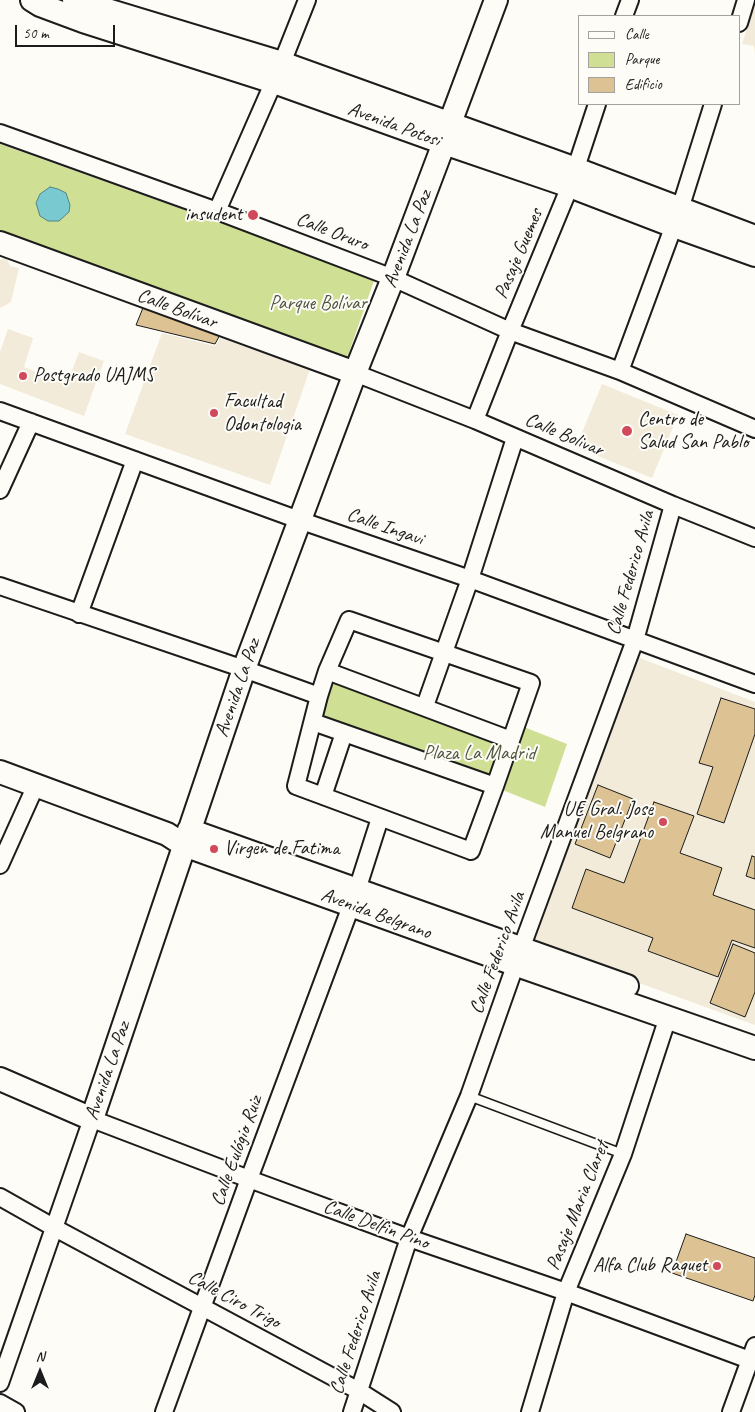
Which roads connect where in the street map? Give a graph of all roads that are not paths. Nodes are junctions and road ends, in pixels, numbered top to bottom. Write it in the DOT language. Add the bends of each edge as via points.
graph roads {
  1 [pos="32,0"];
  2 [pos="307,0"];
  3 [pos="496,0"];
  4 [pos="630,0"];
  5 [pos="746,0"];
  6 [pos="85,7"];
  7 [pos="624,15"];
  8 [pos="740,20"];
  9 [pos="278,73"];
  10 [pos="597,105"];
  11 [pos="714,105"];
  12 [pos="0,133"];
  13 [pos="447,133"];
  14 [pos="573,178"];
  15 [pos="217,211"];
  16 [pos="677,218"];
  17 [pos="755,238"];
  18 [pos="0,243"];
  19 [pos="755,255"];
  20 [pos="393,278"];
  21 [pos="510,331"];
  22 [pos="620,371"];
  23 [pos="355,373"];
  24 [pos="0,411"];
  25 [pos="475,420"];
  26 [pos="31,422"];
  27 [pos="755,429"];
  28 [pos="515,438"];
  29 [pos="135,460"];
  30 [pos="0,490"];
  31 [pos="673,505"];
  32 [pos="299,520"];
  33 [pos="755,538"];
  34 [pos="470,580"];
  35 [pos="0,586"];
  36 [pos="79,614"];
  37 [pos="635,640"];
  38 [pos="444,653"];
  39 [pos="244,669"];
  40 [pos="327,671"];
  41 [pos="755,684"];
  42 [pos="319,696"];
  43 [pos="425,706"];
  44 [pos="313,722"];
  45 [pos="344,733"];
  46 [pos="511,740"];
  47 [pos="0,772"];
  48 [pos="36,785"];
  49 [pos="495,786"];
  50 [pos="323,796"];
  51 [pos="380,818"];
  52 [pos="187,838"];
  53 [pos="0,866"];
  54 [pos="354,898"];
  55 [pos="519,957"];
  56 [pos="668,1017"];
  57 [pos="755,1032"];
  58 [pos="755,1048"];
  59 [pos="0,1079"];
  60 [pos="469,1096"];
  61 [pos="92,1119"];
  62 [pos="622,1154"];
  63 [pos="249,1179"];
  64 [pos="0,1197"];
  65 [pos="53,1227"];
  66 [pos="409,1238"];
  67 [pos="566,1292"];
  68 [pos="202,1307"];
  69 [pos="753,1356"];
  70 [pos="0,1383"];
  71 [pos="359,1392"];
  72 [pos="0,1403"];
  73 [pos="16,1412"];
  74 [pos="164,1412"];
  75 [pos="352,1412"];
  76 [pos="392,1412"];
  77 [pos="530,1412"];
  78 [pos="731,1412"];
  1 -- 6 [label="street, Avenida Potosi" via="40,5"];
  2 -- 9 [label="street"];
  3 -- 13 [label="street, Avenida La Paz"];
  4 -- 7 [label="street"];
  5 -- 8 [label="street"];
  6 -- 9 [label="street, Avenida Potosi"];
  9 -- 13 [label="street, Avenida Potosi"];
  9 -- 15 [label="street"];
  10 -- 14 [label="street, Pasaje Guemes"];
  11 -- 16 [label="street"];
  12 -- 15 [label="street, Calle Oruro"];
  13 -- 14 [label="street, Avenida Potosi"];
  13 -- 20 [label="street, Avenida La Paz"];
  14 -- 16 [label="street, Avenida Potosi"];
  14 -- 21 [label="street, Pasaje Guemes"];
  15 -- 20 [label="street, Calle Oruro"];
  16 -- 17 [label="street, Avenida Potosi"];
  16 -- 19 [label="street, Avenida Potosi"];
  16 -- 22 [label="street"];
  18 -- 23 [label="street, Calle Bolívar"];
  20 -- 21 [label="street, Calle Oruro"];
  20 -- 23 [label="street, Avenida La Paz"];
  21 -- 22 [label="street, Calle Oruro"];
  21 -- 25 [label="street, Pasaje Guemes"];
  22 -- 27 [label="street, Calle Oruro"];
  23 -- 25 [label="street, Calle Bolivar"];
  23 -- 32 [label="street, Avenida La Paz"];
  24 -- 26 [label="street, Calle Ingavi"];
  25 -- 28 [label="street, Calle Bolivar"];
  26 -- 29 [label="street, Calle Ingavi"];
  26 -- 30 [label="street"];
  28 -- 31 [label="street, Calle Bolivar"];
  28 -- 34 [label="street"];
  29 -- 32 [label="street, Calle Ingavi"];
  29 -- 36 [label="street"];
  31 -- 33 [label="street, Calle Bolivar"];
  31 -- 37 [label="street, Calle Federico Avila"];
  32 -- 34 [label="street, Calle Ingavi"];
  32 -- 39 [label="street, Avenida La Paz"];
  34 -- 37 [label="street, Calle Ingavi"];
  34 -- 38 [label="street"];
  35 -- 36 [label="street"];
  36 -- 39 [label="street"];
  37 -- 41 [label="street, Calle Ingavi"];
  37 -- 55 [label="street, Calle Federico Avila"];
  38 -- 40 [label="street" via="349,620"];
  38 -- 43 [label="street"];
  38 -- 46 [label="street" via="531,683"];
  39 -- 42 [label="street"];
  39 -- 52 [label="street, Avenida La Paz"];
  40 -- 42 [label="street"];
  40 -- 43 [label="street"];
  42 -- 44 [label="street"];
  43 -- 46 [label="street"];
  44 -- 45 [label="street"];
  44 -- 50 [label="street" via="296,786"];
  45 -- 49 [label="street"];
  45 -- 50 [label="street"];
  46 -- 49 [label="street"];
  47 -- 48 [label="street, Avenida Belgrano"];
  48 -- 52 [label="street, Avenida Belgrano" via="167,834"];
  48 -- 53 [label="street"];
  49 -- 51 [label="street" via="470,852"];
  50 -- 51 [label="street"];
  51 -- 54 [label="street, Calle Eulógio Ruiz"];
  52 -- 54 [label="street, Avenida Belgrano"];
  52 -- 61 [label="street, Avenida La Paz"];
  54 -- 55 [label="street, Avenida Belgrano"];
  54 -- 63 [label="street, Calle Eulógio Ruiz"];
  55 -- 56 [label="street, Avenida Belgrano"];
  55 -- 57 [label="street, Avenida Belgrano"];
  55 -- 60 [label="street, Calle Federico Avila"];
  56 -- 58 [label="street, Avenida Belgrano"];
  56 -- 62 [label="street, Pasaje Maria Claret"];
  59 -- 61 [label="street, Calle Delfin Pino"];
  60 -- 62 [label="lane"];
  60 -- 66 [label="street, Calle Federico Avila"];
  61 -- 63 [label="street, Calle Delfin Pino"];
  61 -- 65 [label="street, Avenida La Paz"];
  62 -- 67 [label="street, Pasaje Maria Claret"];
  63 -- 66 [label="street, Calle Delfin Pino"];
  63 -- 68 [label="street, Calle Eulógio Ruiz"];
  64 -- 65 [label="street, Calle Ciro Trigo"];
  65 -- 68 [label="street, Calle Ciro Trigo"];
  65 -- 70 [label="street, Avenida La Paz"];
  66 -- 67 [label="street, Calle Delfin Pino"];
  66 -- 71 [label="street, Calle Federico Avila"];
  67 -- 69 [label="street, Calle Delfin Pino"];
  67 -- 77 [label="street, Pasaje Maria Claret"];
  68 -- 71 [label="street, Calle Ciro Trigo"];
  68 -- 74 [label="street, Calle Eulógio Ruiz"];
  69 -- 78 [label="street"];
  71 -- 75 [label="street, Calle Federico Avila"];
  71 -- 76 [label="street, Calle Ciro Trigo"];
  72 -- 73 [label="street"];
}
